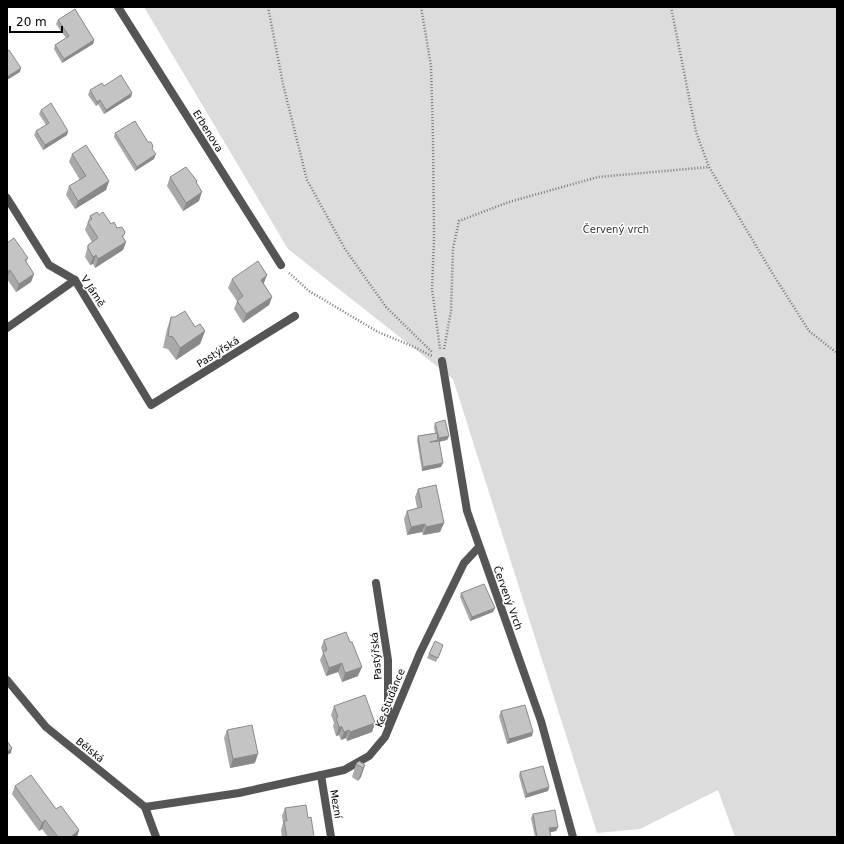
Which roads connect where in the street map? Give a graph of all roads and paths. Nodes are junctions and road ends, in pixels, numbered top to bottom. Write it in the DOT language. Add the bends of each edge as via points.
graph roads {
  1 [pos="118,7"];
  2 [pos="268,7"];
  3 [pos="421,7"];
  4 [pos="671,7"];
  5 [pos="709,168"];
  6 [pos="7,198"];
  7 [pos="280,265"];
  8 [pos="75,280"];
  9 [pos="295,316"];
  10 [pos="7,328"];
  11 [pos="837,353"];
  12 [pos="442,361"];
  13 [pos="151,405"];
  14 [pos="479,547"];
  15 [pos="376,583"];
  16 [pos="7,680"];
  17 [pos="388,727"];
  18 [pos="321,775"];
  19 [pos="144,807"];
  20 [pos="156,837"];
  21 [pos="331,837"];
  22 [pos="573,837"];
  1 -- 7 [label="street, Erbenova"];
  2 -- 12 [label="path" via="283,84 307,180 345,250 386,307"];
  3 -- 12 [label="path" via="431,66 434,232 432,289"];
  4 -- 5 [label="path" via="696,132"];
  5 -- 11 [label="path" via="809,331"];
  5 -- 12 [label="path" via="598,177 509,202 459,222 452,248 451,311"];
  6 -- 8 [label="street, V Jámě" via="49,265"];
  7 -- 12 [label="path" via="309,291 378,332"];
  8 -- 10 [label="street"];
  8 -- 13 [label="street, V Jámě"];
  9 -- 13 [label="street, Pastýřská"];
  12 -- 14 [label="street, Červený Vrch" via="467,511"];
  14 -- 17 [label="street, Ke Studánce" via="464,562"];
  14 -- 22 [label="street, Červený Vrch" via="541,721"];
  15 -- 17 [label="street, Pastýřská" via="388,660"];
  16 -- 19 [label="street, Bělská" via="46,727"];
  17 -- 18 [label="street, Ke Studánce" via="385,737 369,756 344,770"];
  18 -- 19 [label="street, Ke Studánce" via="239,794"];
  18 -- 21 [label="street, Mezní"];
  19 -- 20 [label="street, Bělská"];
}
